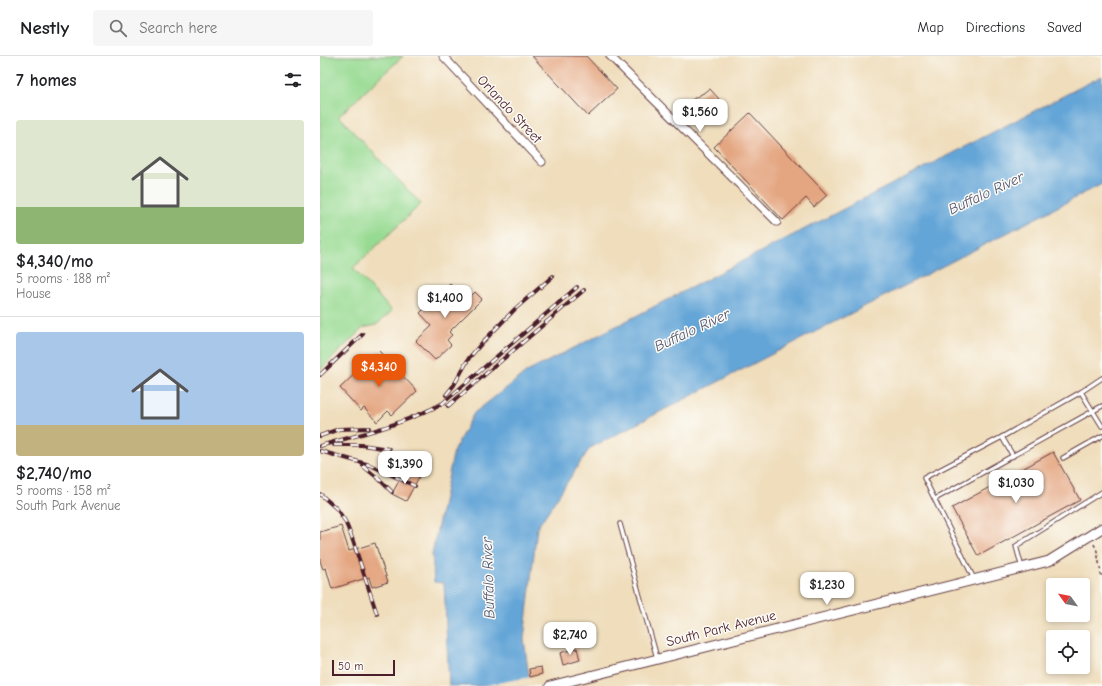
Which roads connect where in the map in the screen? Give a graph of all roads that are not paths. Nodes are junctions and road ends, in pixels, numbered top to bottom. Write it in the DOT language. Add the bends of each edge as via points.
graph roads {
  1 [pos="443,56"];
  2 [pos="610,56"];
  3 [pos="542,162"];
  4 [pos="777,222"];
  5 [pos="1102,378"];
  6 [pos="1081,392"];
  7 [pos="1102,406"];
  8 [pos="1093,412"];
  9 [pos="1102,426"];
  10 [pos="1102,436"];
  11 [pos="1002,437"];
  12 [pos="1014,456"];
  13 [pos="1063,458"];
  14 [pos="1102,492"];
  15 [pos="935,500"];
  16 [pos="620,524"];
  17 [pos="1102,528"];
  18 [pos="1022,569"];
  19 [pos="974,580"];
  20 [pos="657,659"];
  21 [pos="551,686"];
  1 -- 3 [label="street, Orlando Street"];
  2 -- 4 [label="street"];
  5 -- 6 [label="lane"];
  6 -- 8 [label="lane"];
  6 -- 11 [label="lane"];
  7 -- 8 [label="lane"];
  8 -- 9 [label="lane"];
  8 -- 12 [label="lane"];
  10 -- 13 [label="lane"];
  11 -- 12 [label="lane"];
  11 -- 15 [label="lane" via="924,478"];
  12 -- 15 [label="lane"];
  14 -- 18 [label="lane" via="1016,546"];
  15 -- 19 [label="lane"];
  16 -- 20 [label="lane"];
  17 -- 18 [label="street, South Park Avenue" via="1054,559"];
  18 -- 19 [label="street, South Park Avenue"];
  19 -- 20 [label="street, South Park Avenue"];
  20 -- 21 [label="street, South Park Avenue"];
}
